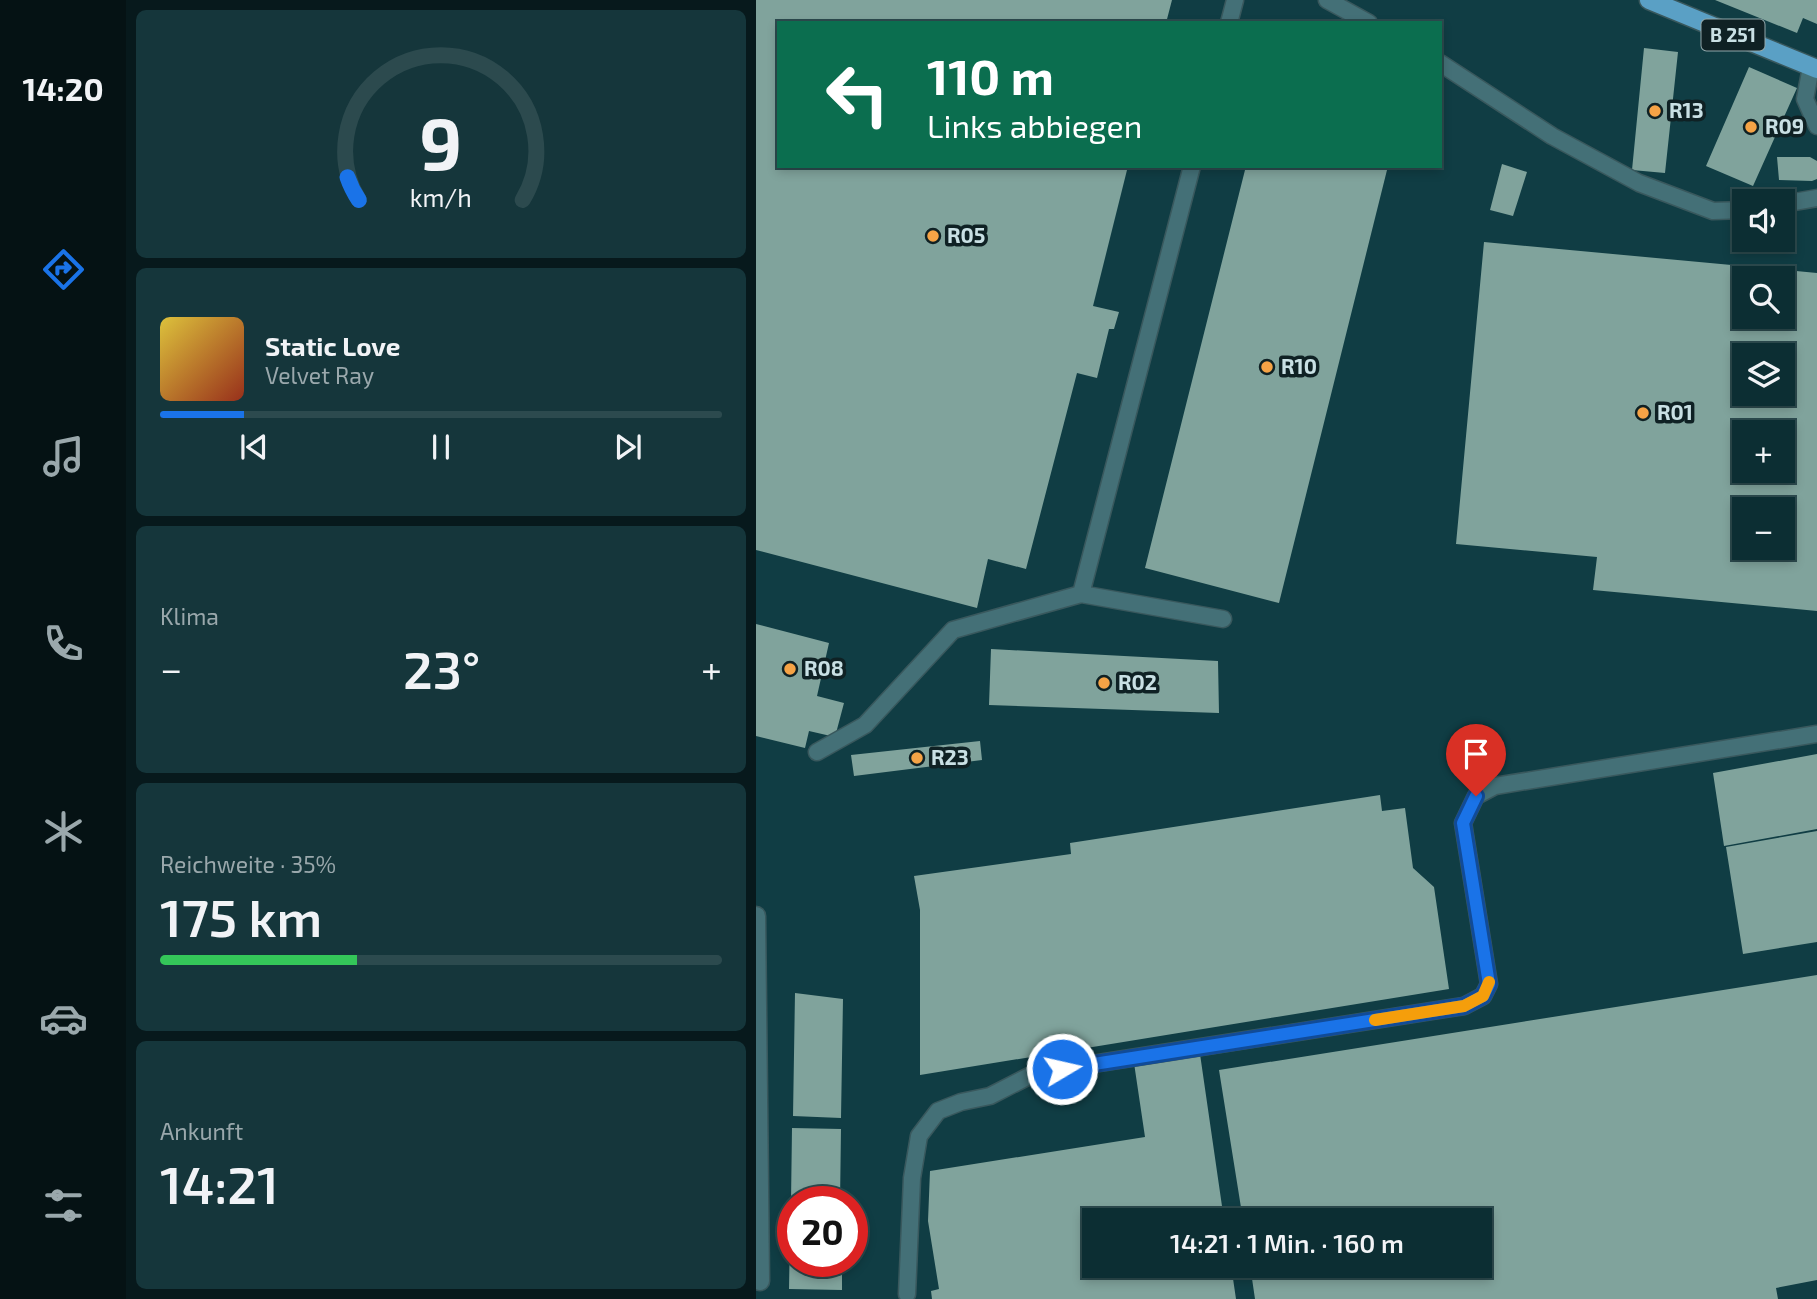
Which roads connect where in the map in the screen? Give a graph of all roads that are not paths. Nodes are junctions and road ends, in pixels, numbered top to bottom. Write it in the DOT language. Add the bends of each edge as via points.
graph roads {
  1 [pos="1235,0"];
  2 [pos="1327,0"];
  3 [pos="1649,0"];
  4 [pos="1230,21"];
  5 [pos="1365,21"];
  6 [pos="1442,64"];
  7 [pos="1814,68"];
  8 [pos="1817,126"];
  9 [pos="1191,168"];
  10 [pos="1814,197"];
  11 [pos="1795,201"];
  12 [pos="1732,210"];
  13 [pos="1081,594"];
  14 [pos="1223,619"];
  15 [pos="1817,734"];
  16 [pos="817,752"];
  17 [pos="756,916"];
  18 [pos="758,1282"];
  19 [pos="907,1294"];
  1 -- 4 [label="lane"];
  2 -- 5 [label="lane"];
  3 -- 7 [label="main road, B 251"];
  6 -- 12 [label="lane" via="1552,136 1639,183 1713,211"];
  7 -- 8 [label="lane" via="1805,99"];
  9 -- 13 [label="lane"];
  10 -- 11 [label="lane"];
  13 -- 14 [label="lane"];
  13 -- 16 [label="lane" via="953,630 865,725"];
  15 -- 19 [label="lane" via="1495,786 1476,796 1463,823 1489,984 1483,996 1464,1006 1035,1073 990,1096 938,1111 919,1136 912,1178"];
  17 -- 18 [label="street"];
}
